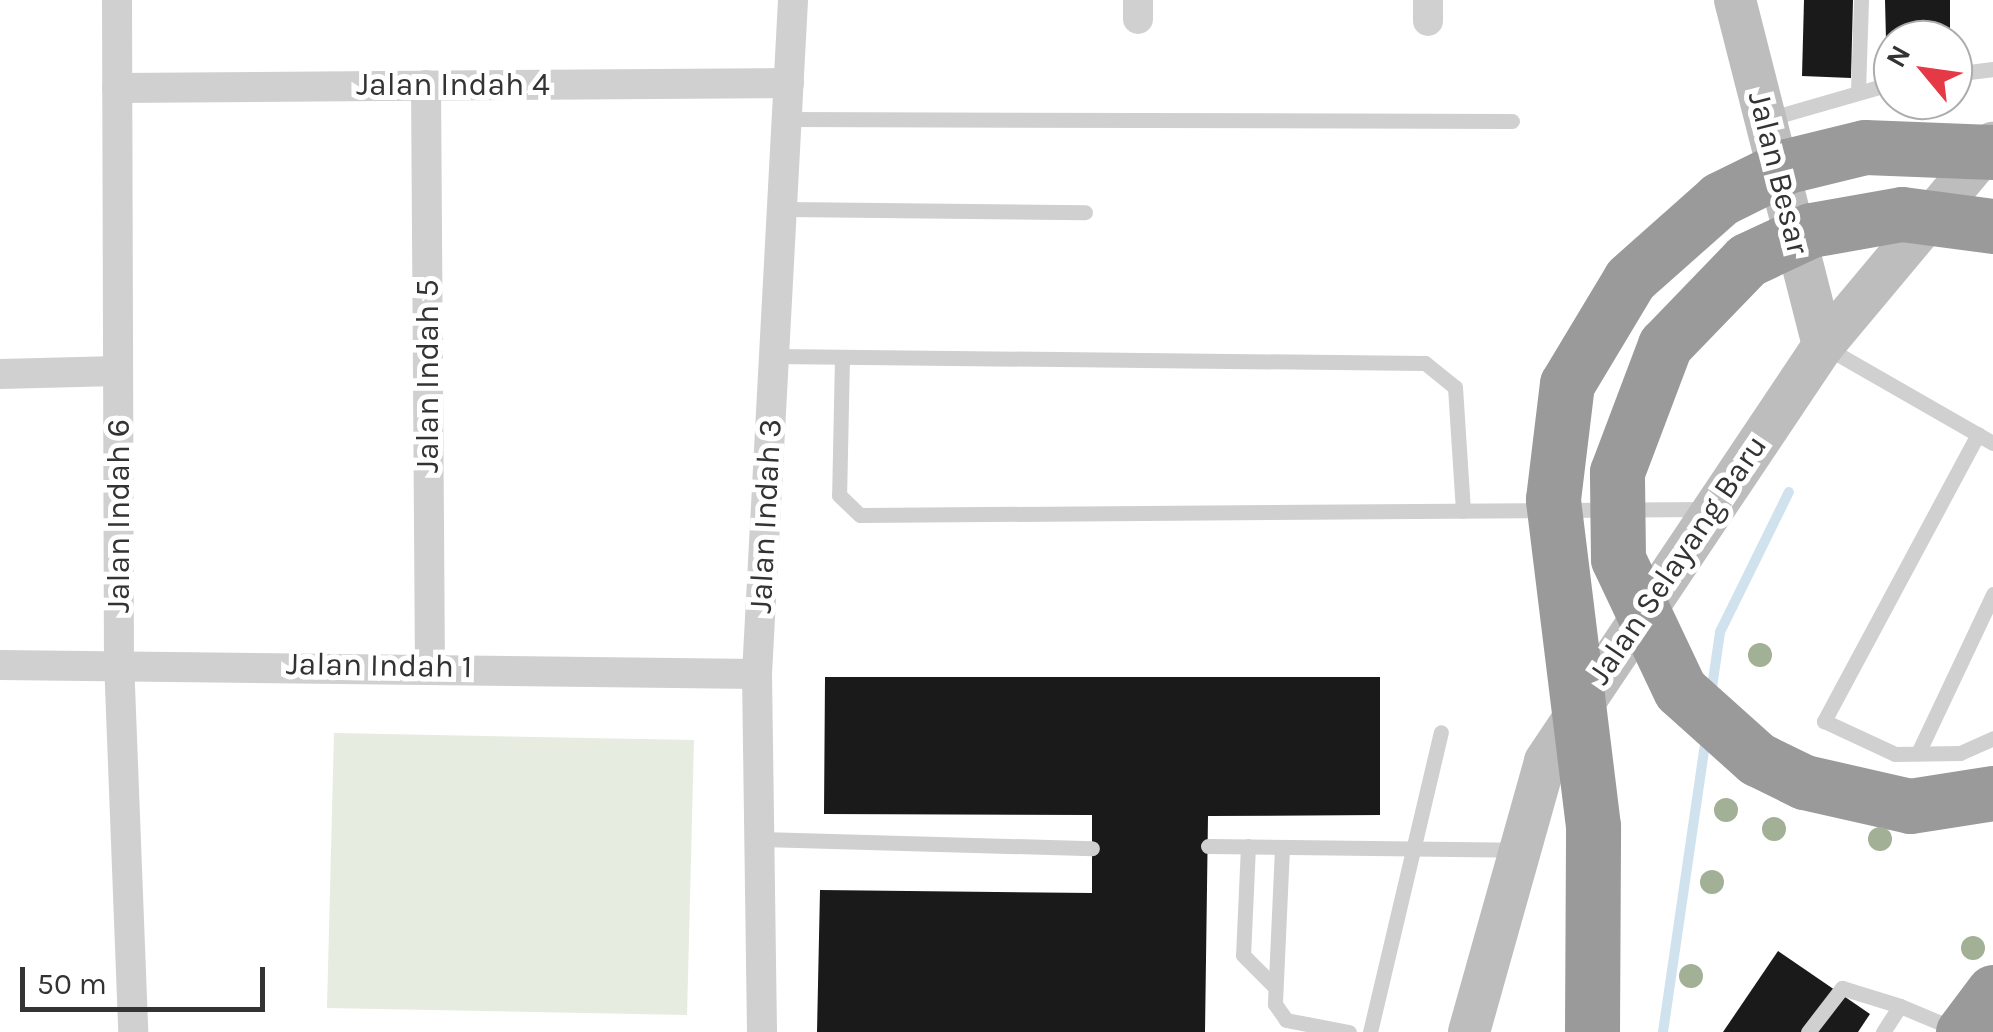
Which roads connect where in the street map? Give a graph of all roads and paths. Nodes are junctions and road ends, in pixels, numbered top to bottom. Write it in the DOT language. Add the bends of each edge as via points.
graph roads {
  1 [pos="117,0"];
  2 [pos="793,0"];
  3 [pos="1735,0"];
  4 [pos="1861,0"];
  5 [pos="788,83"];
  6 [pos="426,86"];
  7 [pos="117,88"];
  8 [pos="1873,88"];
  9 [pos="1858,91"];
  10 [pos="787,118"];
  11 [pos="1512,121"];
  12 [pos="1764,121"];
  13 [pos="1993,144"];
  14 [pos="1993,152"];
  15 [pos="785,209"];
  16 [pos="1085,212"];
  17 [pos="1993,226"];
  18 [pos="1823,346"];
  19 [pos="774,356"];
  20 [pos="842,357"];
  21 [pos="118,370"];
  22 [pos="0,374"];
  23 [pos="1978,434"];
  24 [pos="1993,443"];
  25 [pos="1708,509"];
  26 [pos="1462,510"];
  27 [pos="1993,594"];
  28 [pos="119,660"];
  29 [pos="0,665"];
  30 [pos="430,667"];
  31 [pos="757,674"];
  32 [pos="1441,732"];
  33 [pos="1992,750"];
  34 [pos="1914,780"];
  35 [pos="762,839"];
  36 [pos="1208,846"];
  37 [pos="1248,846"];
  38 [pos="1413,847"];
  39 [pos="1092,848"];
  40 [pos="1282,848"];
  41 [pos="1520,850"];
  42 [pos="1274,986"];
  43 [pos="1993,992"];
  44 [pos="1900,1006"];
  45 [pos="134,1032"];
  46 [pos="762,1032"];
  47 [pos="1349,1032"];
  48 [pos="1370,1032"];
  49 [pos="1469,1032"];
  50 [pos="1592,1032"];
  51 [pos="1808,1032"];
  52 [pos="1883,1032"];
  53 [pos="1963,1032"];
  1 -- 7 [label="street, Jalan Indah 6"];
  2 -- 5 [label="street, Jalan Indah 3"];
  3 -- 12 [label="street, Jalan Besar"];
  4 -- 9 [label="lane"];
  5 -- 6 [label="street, Jalan Indah 4"];
  5 -- 10 [label="street, Jalan Indah 3"];
  6 -- 7 [label="street, Jalan Indah 4"];
  6 -- 30 [label="street, Jalan Indah 5"];
  7 -- 21 [label="street, Jalan Indah 6"];
  8 -- 9 [label="lane"];
  9 -- 12 [label="lane"];
  10 -- 11 [label="lane"];
  10 -- 15 [label="street, Jalan Indah 3"];
  12 -- 18 [label="street, Jalan Besar"];
  13 -- 18 [label="street, Jalan Selayang Baru"];
  14 -- 50 [label="highway, bridge" via="1865,147 1814,157 1733,191 1630,279 1567,384 1552,499 1593,826"];
  15 -- 16 [label="lane"];
  15 -- 19 [label="street, Jalan Indah 3"];
  17 -- 34 [label="highway, bridge" via="1902,214 1811,230 1747,260 1665,345 1617,472 1618,559 1632,600 1654,650 1700,713 1757,759 1804,782"];
  18 -- 23 [label="lane"];
  18 -- 25 [label="street, Jalan Selayang Baru"];
  19 -- 20 [label="lane"];
  19 -- 31 [label="street, Jalan Indah 3"];
  20 -- 26 [label="lane" via="1425,363 1456,387"];
  20 -- 26 [label="lane" via="839,495 860,515"];
  21 -- 22 [label="street"];
  21 -- 28 [label="street, Jalan Indah 6"];
  23 -- 24 [label="lane"];
  23 -- 34 [label="lane" via="1824,709 1829,731"];
  25 -- 26 [label="lane"];
  25 -- 41 [label="street, Jalan Selayang Baru" via="1545,761"];
  27 -- 34 [label="lane"];
  28 -- 29 [label="street, Jalan Indah 1"];
  28 -- 30 [label="street, Jalan Indah 1"];
  28 -- 45 [label="street, Jalan Indah 6"];
  30 -- 31 [label="street, Jalan Indah 1"];
  31 -- 35 [label="street, Jalan Indah 3"];
  32 -- 38 [label="lane"];
  33 -- 34 [label="highway"];
  35 -- 39 [label="lane"];
  35 -- 46 [label="street, Jalan Indah 3"];
  36 -- 37 [label="lane"];
  37 -- 40 [label="lane"];
  37 -- 42 [label="lane" via="1243,955"];
  38 -- 40 [label="lane"];
  38 -- 41 [label="lane"];
  38 -- 48 [label="lane"];
  40 -- 42 [label="lane"];
  41 -- 49 [label="street, Jalan Selayang Baru"];
  42 -- 47 [label="lane" via="1286,1020"];
  43 -- 53 [label="highway"];
  44 -- 51 [label="lane" via="1842,988"];
  44 -- 52 [label="lane"];
  44 -- 53 [label="lane"];
}
